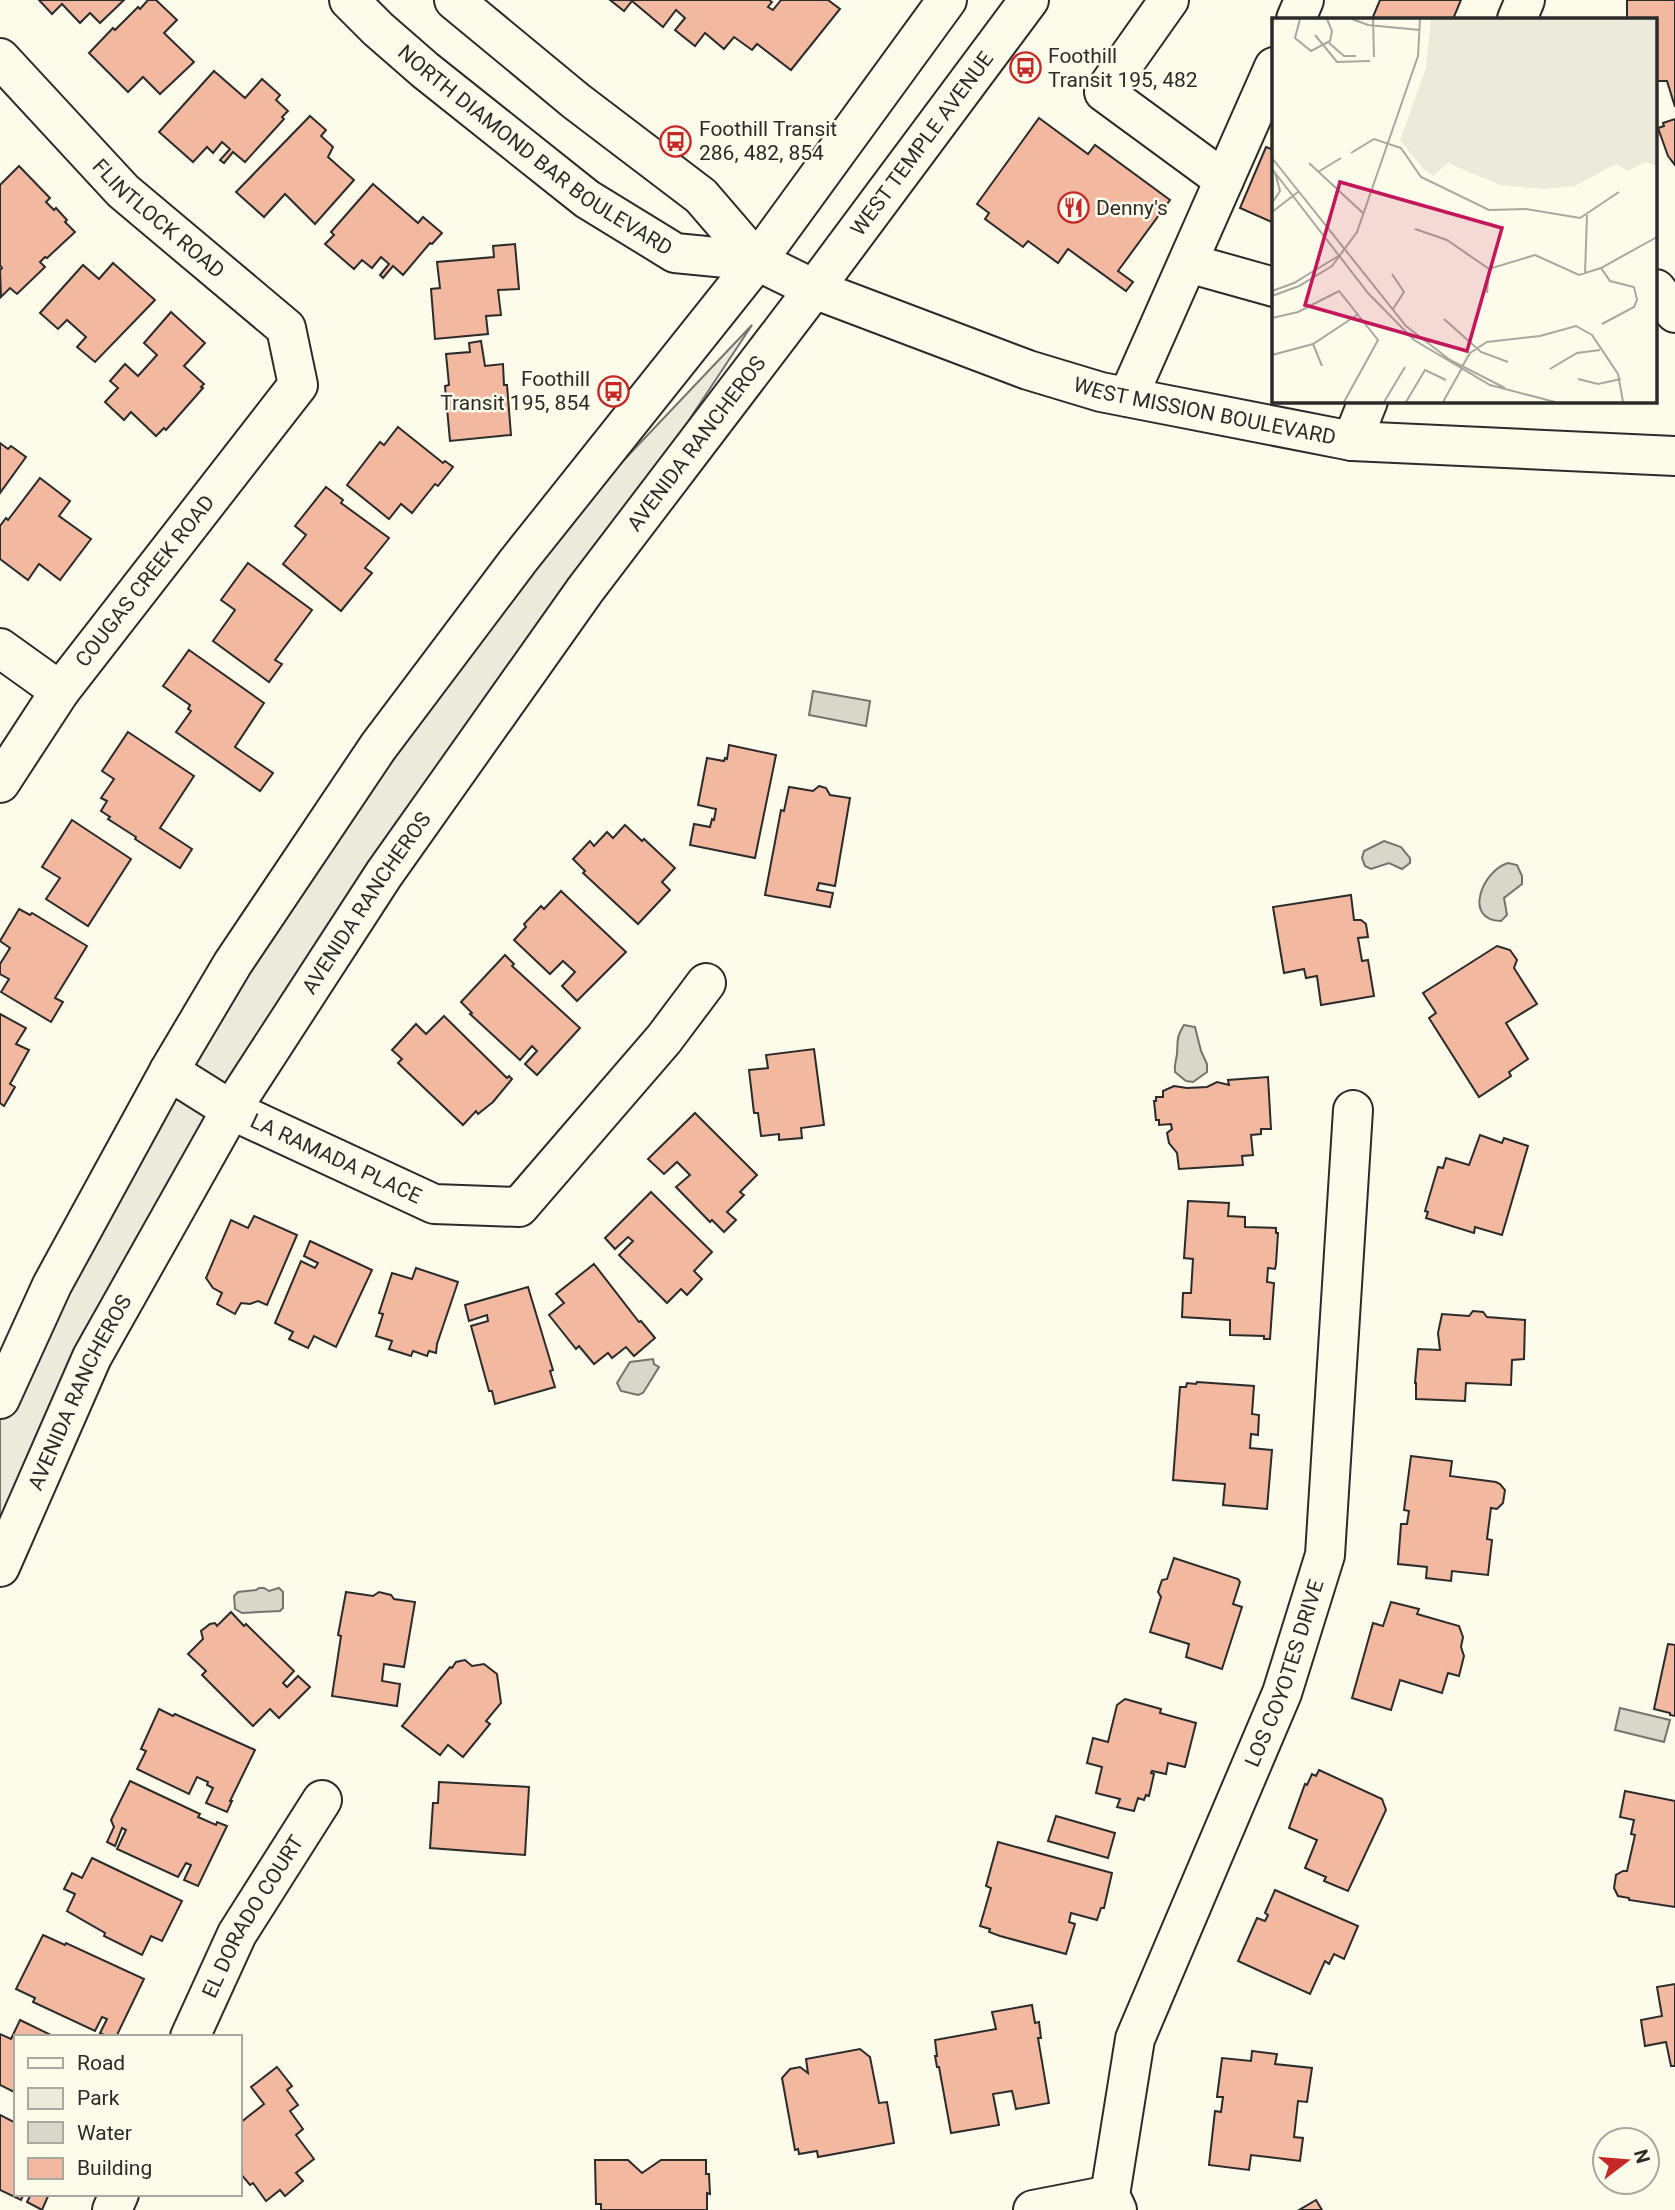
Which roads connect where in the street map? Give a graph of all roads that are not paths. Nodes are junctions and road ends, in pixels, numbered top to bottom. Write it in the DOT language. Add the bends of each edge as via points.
graph roads {
  1 [pos="349,0"];
  2 [pos="454,0"];
  3 [pos="947,0"];
  4 [pos="1029,0"];
  5 [pos="1168,0"];
  6 [pos="1304,0"];
  7 [pos="1525,0"];
  8 [pos="1296,18"];
  9 [pos="1517,18"];
  10 [pos="0,58"];
  11 [pos="1272,72"];
  12 [pos="1224,180"];
  13 [pos="757,261"];
  14 [pos="1188,263"];
  15 [pos="1675,275"];
  16 [pos="1272,285"];
  17 [pos="1658,288"];
  18 [pos="814,289"];
  19 [pos="1658,292"];
  20 [pos="1675,313"];
  21 [pos="298,385"];
  22 [pos="1128,397"];
  23 [pos="1368,402"];
  24 [pos="1352,441"];
  25 [pos="1675,456"];
  26 [pos="0,648"];
  27 [pos="60,691"];
  28 [pos="0,783"];
  29 [pos="706,984"];
  30 [pos="169,1071"];
  31 [pos="231,1110"];
  32 [pos="1353,1110"];
  33 [pos="0,1399"];
  34 [pos="0,1567"];
  35 [pos="322,1800"];
  36 [pos="191,2035"];
  37 [pos="1113,2202"];
  38 [pos="1033,2210"];
  1 -- 13 [label="main road, NORTH DIAMOND BAR BOULEVARD" via="425,70 587,199 675,253"];
  2 -- 13 [label="main road" via="701,197"];
  3 -- 13 [label="main road"];
  4 -- 18 [label="main road, WEST TEMPLE AVENUE"];
  5 -- 12 [label="main road" via="1104,92"];
  6 -- 8 [label="main road"];
  7 -- 9 [label="main road"];
  10 -- 21 [label="main road, FLINTLOCK ROAD" via="123,191 286,328"];
  11 -- 12 [label="main road"];
  12 -- 14 [label="main road"];
  13 -- 18 [label="main road, WEST MISSION BOULEVARD"];
  13 -- 30 [label="main road" via="518,561 378,747 233,963"];
  14 -- 16 [label="main road"];
  14 -- 22 [label="main road"];
  15 -- 17 [label="main road"];
  18 -- 22 [label="main road, WEST MISSION BOULEVARD" via="1028,370"];
  18 -- 31 [label="main road, AVENIDA RANCHEROS" via="569,613 384,874"];
  19 -- 20 [label="main road"];
  21 -- 27 [label="main road, COUGAS CREEK ROAD"];
  22 -- 24 [label="main road, WEST MISSION BOULEVARD"];
  23 -- 24 [label="main road"];
  24 -- 25 [label="main road, WEST MISSION BOULEVARD"];
  26 -- 27 [label="main road"];
  27 -- 28 [label="main road, COUGAS CREEK ROAD"];
  29 -- 31 [label="main road, LA RAMADA PLACE" via="519,1207 434,1204"];
  30 -- 31 [label="main road, LA RAMADA PLACE"];
  30 -- 33 [label="main road" via="52,1285"];
  31 -- 34 [label="main road, AVENIDA RANCHEROS" via="92,1357"];
  32 -- 37 [label="main road, LOS COYOTES DRIVE" via="1325,1555 1282,1693 1135,2039"];
  35 -- 36 [label="main road, EL DORADO COURT" via="237,1934"];
  37 -- 38 [label="main road"];
}
